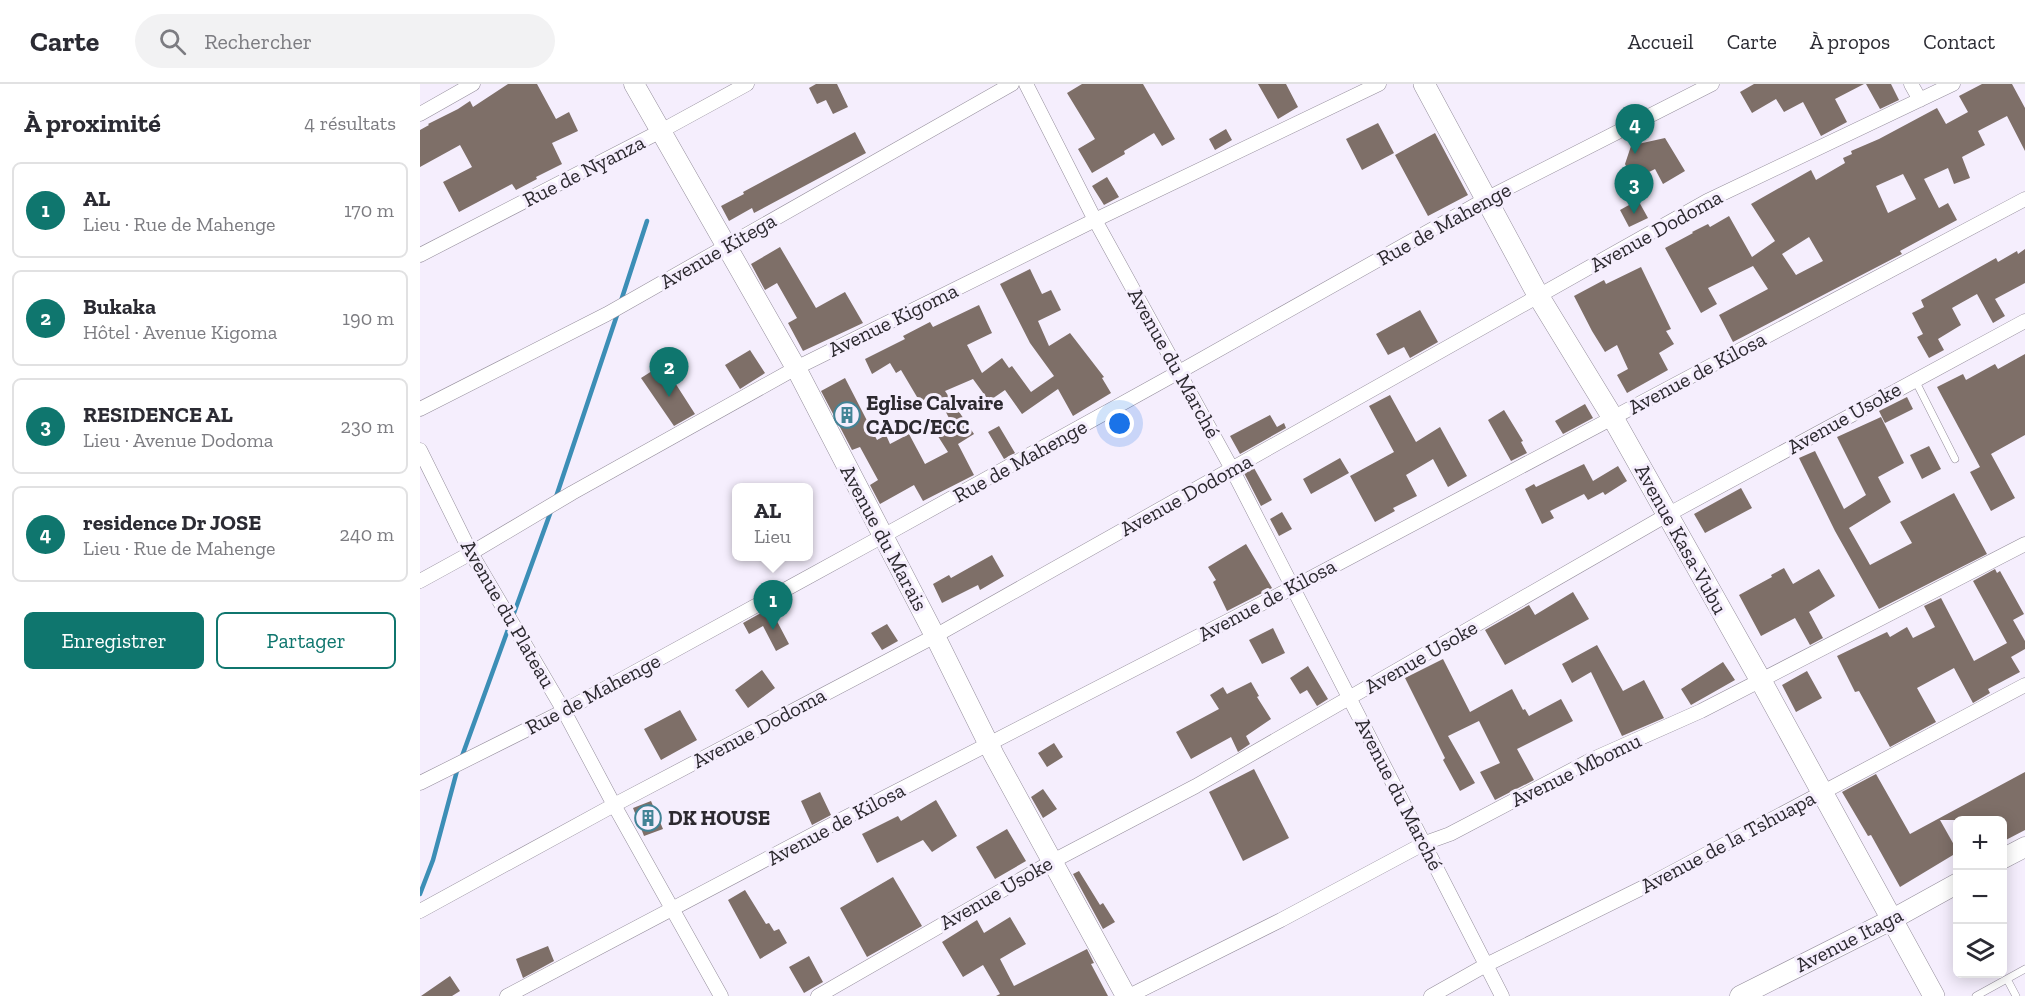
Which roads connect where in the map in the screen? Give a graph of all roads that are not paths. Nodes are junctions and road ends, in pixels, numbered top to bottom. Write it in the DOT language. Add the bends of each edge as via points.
graph roads {
  1 [pos="473,84"];
  2 [pos="634,84"];
  3 [pos="747,84"];
  4 [pos="1012,84"];
  5 [pos="1026,84"];
  6 [pos="1379,84"];
  7 [pos="1424,84"];
  8 [pos="1712,84"];
  9 [pos="1911,84"];
  10 [pos="1953,84"];
  11 [pos="1920,100"];
  12 [pos="420,114"];
  13 [pos="661,131"];
  14 [pos="1486,199"];
  15 [pos="2025,199"];
  16 [pos="1095,220"];
  17 [pos="727,247"];
  18 [pos="420,255"];
  19 [pos="1539,297"];
  20 [pos="2025,321"];
  21 [pos="796,368"];
  22 [pos="1179,372"];
  23 [pos="1915,380"];
  24 [pos="420,409"];
  25 [pos="1613,418"];
  26 [pos="420,450"];
  27 [pos="1955,459"];
  28 [pos="1232,469"];
  29 [pos="1666,515"];
  30 [pos="883,536"];
  31 [pos="2025,544"];
  32 [pos="471,553"];
  33 [pos="420,581"];
  34 [pos="1294,587"];
  35 [pos="935,636"];
  36 [pos="1760,679"];
  37 [pos="2025,685"];
  38 [pos="1350,699"];
  39 [pos="564,711"];
  40 [pos="988,745"];
  41 [pos="420,783"];
  42 [pos="1821,792"];
  43 [pos="614,805"];
  44 [pos="1425,843"];
  45 [pos="2025,847"];
  46 [pos="2007,856"];
  47 [pos="1053,861"];
  48 [pos="1953,887"];
  49 [pos="426,908"];
  50 [pos="673,909"];
  51 [pos="1891,920"];
  52 [pos="1486,965"];
  53 [pos="2025,969"];
  54 [pos="2007,979"];
  55 [pos="507,996"];
  56 [pos="721,996"];
  57 [pos="818,996"];
  58 [pos="1127,996"];
  59 [pos="1431,996"];
  60 [pos="1502,996"];
  61 [pos="1740,996"];
  62 [pos="1934,996"];
  63 [pos="1976,996"];
  64 [pos="2016,996"];
  1 -- 12 [label="street"];
  2 -- 13 [label="street, Avenue du Marais"];
  3 -- 13 [label="street, Rue de Nyanza"];
  4 -- 17 [label="street, Avenue Kitega"];
  5 -- 16 [label="street, Avenue du Marché"];
  6 -- 16 [label="street, Avenue Kigoma"];
  7 -- 14 [label="main road, Avenue Kasa-Vubu"];
  8 -- 14 [label="street, Rue de Mahenge"];
  9 -- 11 [label="street"];
  10 -- 11 [label="street, Avenue Dodoma"];
  11 -- 19 [label="street, Avenue Dodoma" via="1707,201"];
  13 -- 17 [label="street, Avenue du Marais"];
  13 -- 18 [label="street, Rue de Nyanza"];
  14 -- 19 [label="main road, Avenue Kasa-Vubu"];
  14 -- 22 [label="street, Rue de Mahenge"];
  15 -- 25 [label="street, Avenue de Kilosa"];
  16 -- 21 [label="street, Avenue Kigoma"];
  16 -- 22 [label="street, Avenue du Marché"];
  17 -- 21 [label="street, Avenue du Marais"];
  17 -- 24 [label="street, Avenue Kitega" via="607,314"];
  19 -- 25 [label="main road, Avenue Kasa-Vubu"];
  19 -- 28 [label="street, Avenue Dodoma"];
  20 -- 23 [label="street, Avenue Usoke"];
  21 -- 30 [label="street, Avenue du Marais"];
  21 -- 32 [label="street, Avenue Kigoma" via="572,492"];
  22 -- 28 [label="street, Avenue du Marché"];
  22 -- 30 [label="street, Rue de Mahenge"];
  23 -- 27 [label="lane"];
  23 -- 29 [label="street, Avenue Usoke"];
  25 -- 29 [label="main road, Avenue Kasa-Vubu"];
  25 -- 34 [label="street, Avenue de Kilosa"];
  26 -- 32 [label="street, Avenue du Plateau"];
  28 -- 34 [label="street, Avenue du Marché"];
  28 -- 35 [label="street, Avenue Dodoma"];
  29 -- 36 [label="main road, Avenue Kasa-Vubu"];
  29 -- 38 [label="street, Avenue Usoke"];
  30 -- 35 [label="street, Avenue du Marais"];
  30 -- 39 [label="street, Rue de Mahenge"];
  31 -- 36 [label="street, Avenue Mbomu"];
  32 -- 33 [label="street, Avenue Kigoma"];
  32 -- 39 [label="street, Avenue du Plateau"];
  34 -- 38 [label="street, Avenue du Marché"];
  34 -- 40 [label="street, Avenue de Kilosa"];
  35 -- 40 [label="street, Avenue du Marais"];
  35 -- 43 [label="street, Avenue Dodoma"];
  36 -- 42 [label="main road, Avenue Kasa-Vubu"];
  36 -- 44 [label="street, Avenue Mbomu"];
  37 -- 42 [label="street, Avenue de la Tshuapa"];
  38 -- 44 [label="street, Avenue du Marché"];
  38 -- 47 [label="street, Avenue Usoke"];
  39 -- 41 [label="street, Rue de Mahenge"];
  39 -- 43 [label="street, Avenue du Plateau"];
  40 -- 47 [label="street, Avenue du Marais"];
  40 -- 50 [label="street, Avenue de Kilosa"];
  42 -- 51 [label="main road, Avenue Kasa-Vubu"];
  42 -- 52 [label="street, Avenue de la Tshuapa" via="1650,884"];
  43 -- 49 [label="street, Avenue Dodoma"];
  43 -- 50 [label="street, Avenue du Plateau"];
  44 -- 52 [label="street, Avenue du Marché"];
  44 -- 58 [label="street, Avenue Mbomu"];
  45 -- 46 [label="street"];
  47 -- 57 [label="street, Avenue Usoke"];
  47 -- 58 [label="street, Avenue du Marais"];
  48 -- 51 [label="street, Avenue Itaga"];
  50 -- 55 [label="street, Avenue de Kilosa"];
  50 -- 56 [label="street, Avenue du Plateau"];
  51 -- 61 [label="street, Avenue Itaga"];
  51 -- 62 [label="main road, Avenue Kasa-Vubu"];
  52 -- 59 [label="street, Avenue de la Tshuapa"];
  52 -- 60 [label="street, Avenue du Marché"];
  53 -- 54 [label="lane"];
  54 -- 63 [label="lane"];
  54 -- 64 [label="lane"];
}
